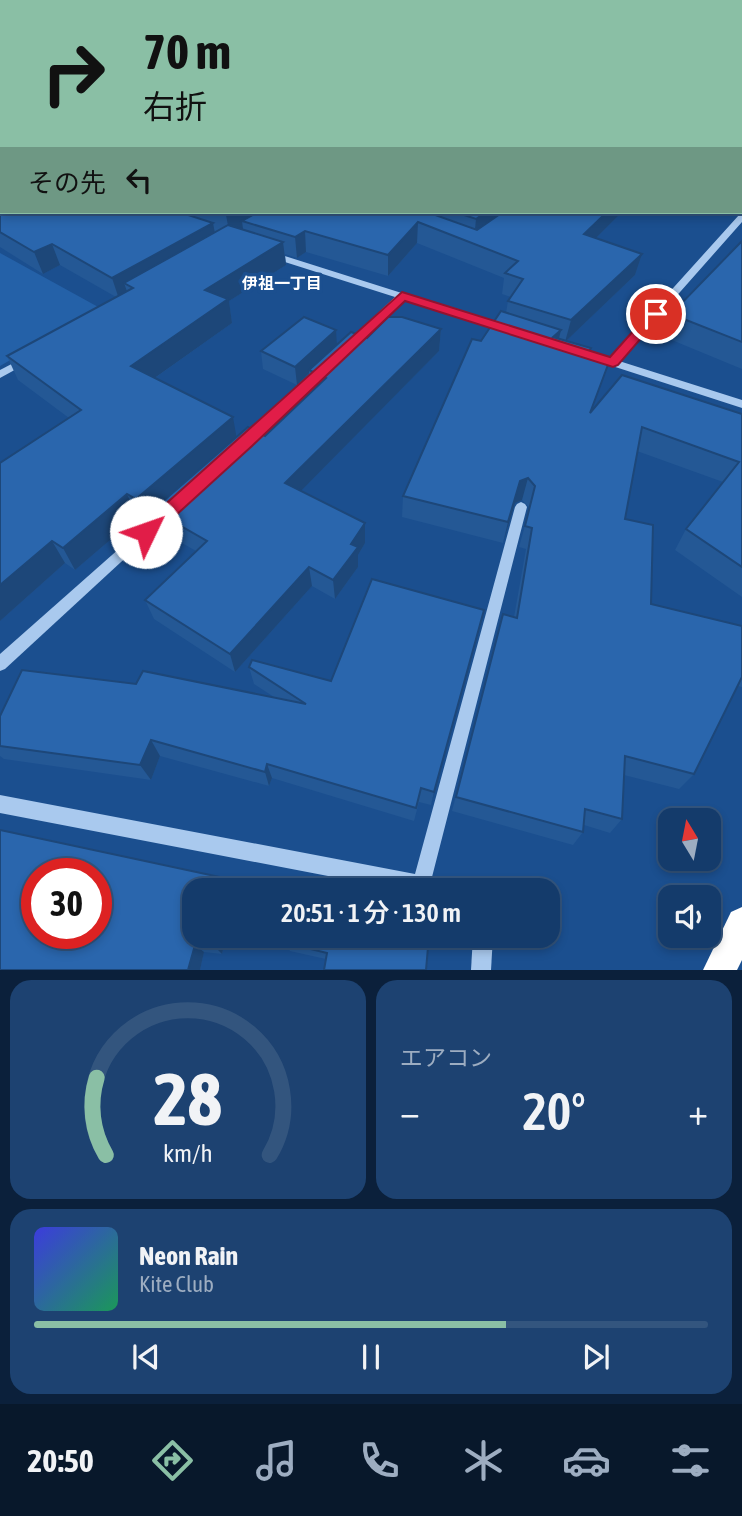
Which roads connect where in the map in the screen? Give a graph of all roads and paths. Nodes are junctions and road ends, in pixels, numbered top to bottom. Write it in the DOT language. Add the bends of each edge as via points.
graph roads {
  1 [pos="742,217"];
  2 [pos="258,250"];
  3 [pos="402,296"];
  4 [pos="521,333"];
  5 [pos="560,346"];
  6 [pos="35,355"];
  7 [pos="613,362"];
  8 [pos="0,374"];
  9 [pos="742,404"];
  10 [pos="237,451"];
  11 [pos="176,505"];
  12 [pos="521,507"];
  13 [pos="0,664"];
  14 [pos="0,804"];
  15 [pos="389,878"];
  16 [pos="423,878"];
  17 [pos="742,923"];
  18 [pos="482,948"];
  19 [pos="481,970"];
  20 [pos="720,970"];
  1 -- 7 [label="street"];
  2 -- 3 [label="street"];
  3 -- 4 [label="street"];
  3 -- 10 [label="street"];
  5 -- 7 [label="street"];
  6 -- 8 [label="street"];
  7 -- 9 [label="street"];
  11 -- 13 [label="street"];
  12 -- 16 [label="street"];
  14 -- 15 [label="street"];
  17 -- 20 [label="highway"];
  18 -- 19 [label="street"];
}
